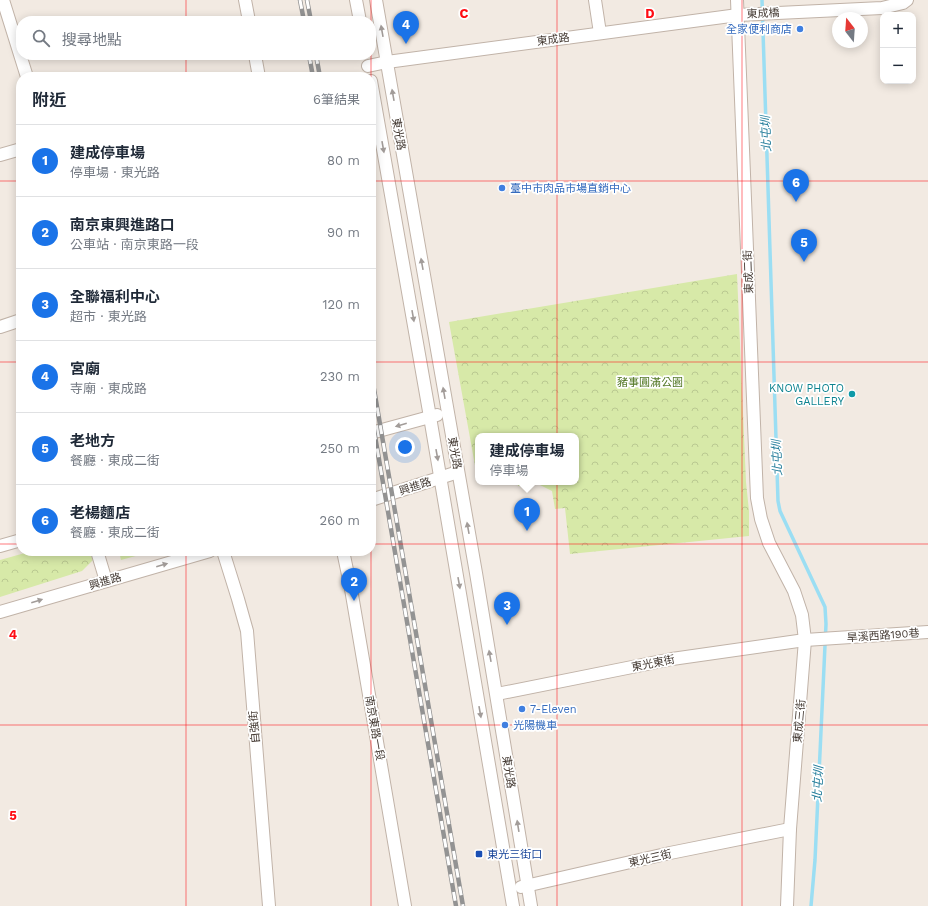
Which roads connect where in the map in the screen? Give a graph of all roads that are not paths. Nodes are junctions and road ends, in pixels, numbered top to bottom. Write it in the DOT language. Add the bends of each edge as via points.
graph roads {
  1 [pos="3,0"];
  2 [pos="245,0"];
  3 [pos="356,0"];
  4 [pos="376,0"];
  5 [pos="595,0"];
  6 [pos="737,0"];
  7 [pos="907,0"];
  8 [pos="738,15"];
  9 [pos="248,16"];
  10 [pos="359,16"];
  11 [pos="600,33"];
  12 [pos="16,42"];
  13 [pos="22,60"];
  14 [pos="256,60"];
  15 [pos="387,62"];
  16 [pos="368,66"];
  17 [pos="25,72"];
  18 [pos="258,72"];
  19 [pos="376,109"];
  20 [pos="16,150"];
  21 [pos="0,155"];
  22 [pos="16,322"];
  23 [pos="0,327"];
  24 [pos="448,412"];
  25 [pos="430,417"];
  26 [pos="376,432"];
  27 [pos="458,472"];
  28 [pos="440,477"];
  29 [pos="376,498"];
  30 [pos="16,541"];
  31 [pos="769,543"];
  32 [pos="0,546"];
  33 [pos="98,556"];
  34 [pos="193,556"];
  35 [pos="224,556"];
  36 [pos="344,556"];
  37 [pos="106,581"];
  38 [pos="0,612"];
  39 [pos="928,632"];
  40 [pos="808,640"];
  41 [pos="497,694"];
  42 [pos="790,829"];
  43 [pos="528,886"];
  44 [pos="510,889"];
  45 [pos="269,906"];
  46 [pos="405,906"];
  47 [pos="513,906"];
  48 [pos="531,906"];
  49 [pos="787,906"];
  1 -- 12 [label="street"];
  2 -- 9 [label="street"];
  3 -- 10 [label="street"];
  15 -- 4 [label="street, 東光路, one-way"];
  5 -- 11 [label="street"];
  6 -- 8 [label="street, 東成二街"];
  7 -- 8 [label="street, 東成橋" via="882,8"];
  8 -- 11 [label="street, 東成路"];
  8 -- 31 [label="street, 東成二街" via="756,491"];
  11 -- 15 [label="street, 東成路"];
  13 -- 17 [label="street"];
  14 -- 18 [label="street"];
  15 -- 16 [label="street, 東成路"];
  24 -- 15 [label="street, 東光路, one-way"];
  19 -- 25 [label="street, 東光路, one-way"];
  20 -- 21 [label="street"];
  22 -- 23 [label="street"];
  24 -- 25 [label="street"];
  24 -- 27 [label="street, 東光路"];
  25 -- 26 [label="street, one-way"];
  25 -- 28 [label="street, 東光路, one-way"];
  27 -- 28 [label="street, 興進路"];
  41 -- 27 [label="street, 東光路, one-way"];
  28 -- 29 [label="street, 興進路"];
  28 -- 44 [label="street, 東光路, one-way"];
  30 -- 32 [label="street"];
  31 -- 40 [label="street, 東成三街" via="794,591"];
  33 -- 37 [label="street"];
  37 -- 34 [label="street, 興進路, one-way"];
  35 -- 45 [label="street, 自強街" via="247,631"];
  36 -- 46 [label="street, 南京東路一段"];
  38 -- 37 [label="street, 興進路, one-way"];
  39 -- 40 [label="street, 旱溪西路190巷"];
  40 -- 41 [label="street, 東光東街" via="672,659"];
  40 -- 42 [label="street, 東成三街"];
  43 -- 41 [label="street, 東光路, one-way"];
  42 -- 43 [label="street, 東光三街" via="670,853"];
  42 -- 49 [label="street, 東成三街"];
  43 -- 44 [label="street, 東光三街"];
  43 -- 48 [label="street, 東光路"];
  44 -- 47 [label="street, 東光路"];
}
